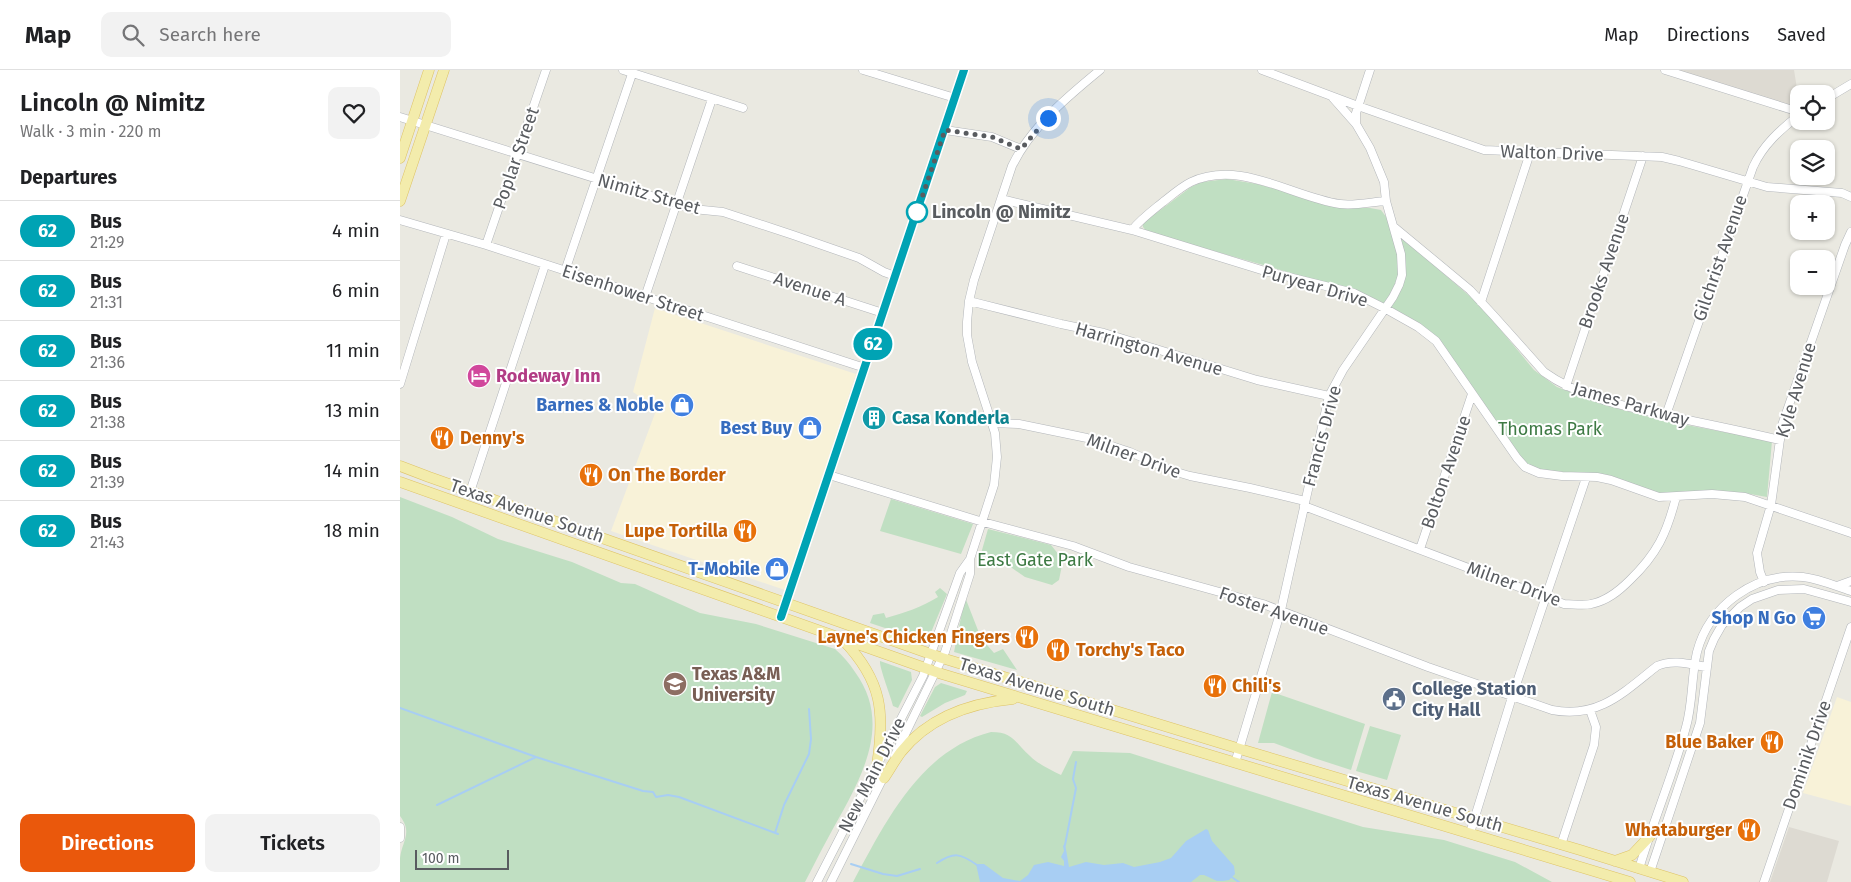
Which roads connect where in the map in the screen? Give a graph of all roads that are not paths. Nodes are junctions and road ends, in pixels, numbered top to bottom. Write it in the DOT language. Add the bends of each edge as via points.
graph roads {
  1 [pos="430,70"];
  2 [pos="444,70"];
  3 [pos="546,70"];
  4 [pos="623,70"];
  5 [pos="863,70"];
  6 [pos="964,70"];
  7 [pos="1100,70"];
  8 [pos="1262,70"];
  9 [pos="1370,70"];
  10 [pos="1665,70"];
  11 [pos="632,74"];
  12 [pos="1851,84"];
  13 [pos="1835,94"];
  14 [pos="1332,96"];
  15 [pos="955,98"];
  16 [pos="712,99"];
  17 [pos="1358,106"];
  18 [pos="743,108"];
  19 [pos="1790,111"];
  20 [pos="400,117"];
  21 [pos="413,120"];
  22 [pos="1790,122"];
  23 [pos="1356,124"];
  24 [pos="426,125"];
  25 [pos="945,130"];
  26 [pos="1021,149"];
  27 [pos="1530,153"];
  28 [pos="518,154"];
  29 [pos="1643,156"];
  30 [pos="400,158"];
  31 [pos="597,180"];
  32 [pos="1746,182"];
  33 [pos="1851,198"];
  34 [pos="1001,199"];
  35 [pos="400,201"];
  36 [pos="1386,201"];
  37 [pos="677,204"];
  38 [pos="400,220"];
  39 [pos="1394,227"];
  40 [pos="1132,230"];
  41 [pos="1851,232"];
  42 [pos="446,234"];
  43 [pos="486,245"];
  44 [pos="545,264"];
  45 [pos="737,266"];
  46 [pos="565,271"];
  47 [pos="895,276"];
  48 [pos="645,297"];
  49 [pos="969,301"];
  50 [pos="1480,302"];
  51 [pos="1386,309"];
  52 [pos="883,313"];
  53 [pos="865,368"];
  54 [pos="400,384"];
  55 [pos="1566,386"];
  56 [pos="1472,394"];
  57 [pos="1329,396"];
  58 [pos="1666,415"];
  59 [pos="992,423"];
  60 [pos="1780,440"];
  61 [pos="400,466"];
  62 [pos="829,475"];
  63 [pos="1586,478"];
  64 [pos="400,482"];
  65 [pos="470,492"];
  66 [pos="1676,497"];
  67 [pos="1304,504"];
  68 [pos="1772,505"];
  69 [pos="983,522"];
  70 [pos="1851,533"];
  71 [pos="616,542"];
  72 [pos="1420,549"];
  73 [pos="611,557"];
  74 [pos="970,558"];
  75 [pos="1851,581"];
  76 [pos="1764,582"];
  77 [pos="1836,586"];
  78 [pos="1851,591"];
  79 [pos="1546,596"];
  80 [pos="786,602"];
  81 [pos="1851,602"];
  82 [pos="1281,610"];
  83 [pos="781,617"];
  84 [pos="1851,627"];
  85 [pos="842,639"];
  86 [pos="932,654"];
  87 [pos="942,658"];
  88 [pos="1695,665"];
  89 [pos="1706,667"];
  90 [pos="931,670"];
  91 [pos="1512,697"];
  92 [pos="1019,698"];
  93 [pos="1111,710"];
  94 [pos="1590,710"];
  95 [pos="1106,724"];
  96 [pos="1240,749"];
  97 [pos="1235,764"];
  98 [pos="877,765"];
  99 [pos="884,778"];
  100 [pos="1474,819"];
  101 [pos="400,827"];
  102 [pos="1470,833"];
  103 [pos="1650,836"];
  104 [pos="400,838"];
  105 [pos="1561,844"];
  106 [pos="1614,861"];
  107 [pos="1639,868"];
  108 [pos="1600,874"];
  109 [pos="1649,877"];
  110 [pos="817,882"];
  111 [pos="831,882"];
  112 [pos="1612,882"];
  113 [pos="1630,882"];
  114 [pos="1636,882"];
  115 [pos="1683,882"];
  116 [pos="1764,882"];
  1 -- 21 [label="main road"];
  2 -- 24 [label="main road"];
  3 -- 28 [label="street, Poplar Street"];
  4 -- 11 [label="street"];
  5 -- 15 [label="street"];
  6 -- 15 [label="street"];
  7 -- 26 [label="street" via="1036,129"];
  8 -- 14 [label="street, Walton Drive"];
  9 -- 17 [label="street"];
  10 -- 19 [label="street"];
  11 -- 16 [label="street"];
  11 -- 31 [label="street"];
  12 -- 13 [label="street"];
  14 -- 17 [label="street, Walton Drive"];
  14 -- 23 [label="street, Francis Drive"];
  15 -- 25 [label="street"];
  16 -- 18 [label="street"];
  16 -- 37 [label="street"];
  17 -- 23 [label="street"];
  17 -- 27 [label="street, Walton Drive" via="1484,150"];
  20 -- 21 [label="street, Nimitz Street"];
  21 -- 24 [label="street, Nimitz Street"];
  21 -- 30 [label="main road"];
  22 -- 32 [label="street, Gilchrist Avenue" via="1764,148"];
  23 -- 36 [label="street, Francis Drive" via="1381,175"];
  24 -- 28 [label="street, Nimitz Street"];
  24 -- 35 [label="main road"];
  25 -- 26 [label="street" via="992,137"];
  25 -- 47 [label="street"];
  26 -- 34 [label="street"];
  27 -- 29 [label="street, Walton Drive"];
  27 -- 50 [label="street"];
  28 -- 31 [label="street, Nimitz Street"];
  28 -- 43 [label="street, Poplar Street"];
  29 -- 32 [label="street, Walton Drive" via="1679,161"];
  29 -- 55 [label="street, Brooks Avenue"];
  31 -- 37 [label="street, Nimitz Street"];
  31 -- 46 [label="street"];
  32 -- 33 [label="street, Walton Drive" via="1773,188 1842,193"];
  32 -- 58 [label="street, Gilchrist Avenue"];
  34 -- 40 [label="street, Puryear Drive"];
  34 -- 49 [label="street"];
  36 -- 39 [label="street, Francis Drive"];
  36 -- 40 [label="street" via="1342,204 1250,178 1220,175 1192,182 1178,190"];
  37 -- 47 [label="street, Nimitz Street" via="722,212 859,258"];
  37 -- 48 [label="street"];
  38 -- 42 [label="street, Eisenhower Street"];
  39 -- 50 [label="street, James Parkway"];
  39 -- 51 [label="street, Francis Drive" via="1402,275"];
  40 -- 51 [label="street, Puryear Drive" via="1268,272 1354,293"];
  41 -- 60 [label="street, Kyle Avenue" via="1782,425"];
  42 -- 43 [label="street, Eisenhower Street"];
  42 -- 54 [label="street"];
  43 -- 44 [label="street, Eisenhower Street"];
  44 -- 46 [label="street, Eisenhower Street"];
  44 -- 65 [label="street"];
  45 -- 52 [label="street, Avenue A"];
  46 -- 48 [label="street, Eisenhower Street"];
  47 -- 52 [label="street"];
  48 -- 53 [label="street, Eisenhower Street"];
  49 -- 57 [label="street, Harrington Avenue" via="1104,333 1256,380"];
  49 -- 59 [label="street" via="969,348"];
  50 -- 55 [label="street, James Parkway" via="1544,372"];
  51 -- 56 [label="street, Puryear Drive" via="1436,341"];
  51 -- 57 [label="street, Francis Drive" via="1343,370"];
  52 -- 53 [label="street"];
  53 -- 62 [label="street"];
  55 -- 58 [label="street, James Parkway"];
  56 -- 63 [label="street, Puryear Drive" via="1525,467 1539,473"];
  56 -- 72 [label="street, Bolton Avenue"];
  57 -- 67 [label="street, Francis Drive"];
  58 -- 60 [label="street, James Parkway"];
  59 -- 67 [label="street, Milner Drive" via="1019,424 1087,438 1173,471"];
  59 -- 69 [label="street" via="997,444 996,471"];
  60 -- 68 [label="street, Kyle Avenue"];
  61 -- 65 [label="main road, Texas Avenue South"];
  62 -- 69 [label="street, Foster Avenue"];
  62 -- 80 [label="street"];
  63 -- 66 [label="street, Puryear Drive" via="1597,477 1659,496"];
  63 -- 79 [label="street"];
  64 -- 73 [label="main road, Texas Avenue South"];
  65 -- 71 [label="main road, Texas Avenue South"];
  66 -- 68 [label="street, Puryear Drive" via="1730,495"];
  66 -- 79 [label="street, Milner Drive" via="1654,555 1612,596 1596,603 1579,605 1564,604"];
  67 -- 72 [label="street, Milner Drive"];
  67 -- 82 [label="street, Francis Drive"];
  68 -- 70 [label="street, Puryear Drive"];
  68 -- 76 [label="street, Kyle Avenue" via="1757,553"];
  69 -- 74 [label="street"];
  69 -- 82 [label="street, Foster Avenue" via="1073,546 1129,568 1240,596"];
  71 -- 73 [label="main road"];
  71 -- 80 [label="main road, Texas Avenue South"];
  72 -- 79 [label="street, Milner Drive"];
  73 -- 83 [label="main road, Texas Avenue South"];
  74 -- 86 [label="street" via="960,573"];
  74 -- 87 [label="street" via="970,574"];
  75 -- 77 [label="street"];
  76 -- 77 [label="street" via="1797,577"];
  76 -- 88 [label="street" via="1742,592 1716,614 1701,641"];
  77 -- 78 [label="street"];
  79 -- 91 [label="street"];
  80 -- 83 [label="street"];
  80 -- 86 [label="main road, Texas Avenue South"];
  81 -- 89 [label="street" via="1794,588 1752,599 1722,626 1714,639"];
  82 -- 91 [label="street, Foster Avenue"];
  82 -- 96 [label="street, Francis Drive"];
  83 -- 85 [label="main road, Texas Avenue South"];
  84 -- 116 [label="street, Dominik Drive"];
  85 -- 90 [label="main road, Texas Avenue South"];
  85 -- 98 [label="main road" via="865,666 877,694 882,728"];
  86 -- 87 [label="main road, Texas Avenue South"];
  86 -- 90 [label="street"];
  87 -- 90 [label="street"];
  87 -- 93 [label="main road, Texas Avenue South"];
  88 -- 89 [label="street, Foster Avenue"];
  88 -- 94 [label="street, Foster Avenue" via="1673,662 1657,666 1603,706"];
  88 -- 103 [label="street" via="1686,727"];
  89 -- 109 [label="street" via="1700,723"];
  90 -- 92 [label="main road, Texas Avenue South"];
  90 -- 98 [label="street, New Main Drive"];
  90 -- 99 [label="street, New Main Drive"];
  91 -- 94 [label="street, Foster Avenue" via="1565,713"];
  91 -- 100 [label="street"];
  92 -- 95 [label="main road, Texas Avenue South"];
  92 -- 99 [label="main road" via="977,704 945,717 912,740"];
  93 -- 95 [label="main road"];
  93 -- 96 [label="main road, Texas Avenue South"];
  94 -- 105 [label="street" via="1596,727 1594,745"];
  95 -- 97 [label="main road, Texas Avenue South"];
  96 -- 97 [label="street, Francis Drive"];
  96 -- 100 [label="main road, Texas Avenue South"];
  97 -- 102 [label="main road, Texas Avenue South"];
  98 -- 110 [label="street, New Main Drive"];
  99 -- 111 [label="street, New Main Drive"];
  100 -- 102 [label="street"];
  100 -- 105 [label="main road, Texas Avenue South"];
  101 -- 104 [label="street"];
  102 -- 108 [label="main road, Texas Avenue South"];
  103 -- 106 [label="main road" via="1632,855"];
  103 -- 107 [label="street"];
  105 -- 106 [label="main road, Texas Avenue South"];
  106 -- 107 [label="main road, Texas Avenue South"];
  107 -- 109 [label="main road, Texas Avenue South"];
  107 -- 114 [label="main road"];
  108 -- 112 [label="main road"];
  108 -- 113 [label="main road, Texas Avenue South"];
  109 -- 115 [label="main road, Texas Avenue South"];
}
